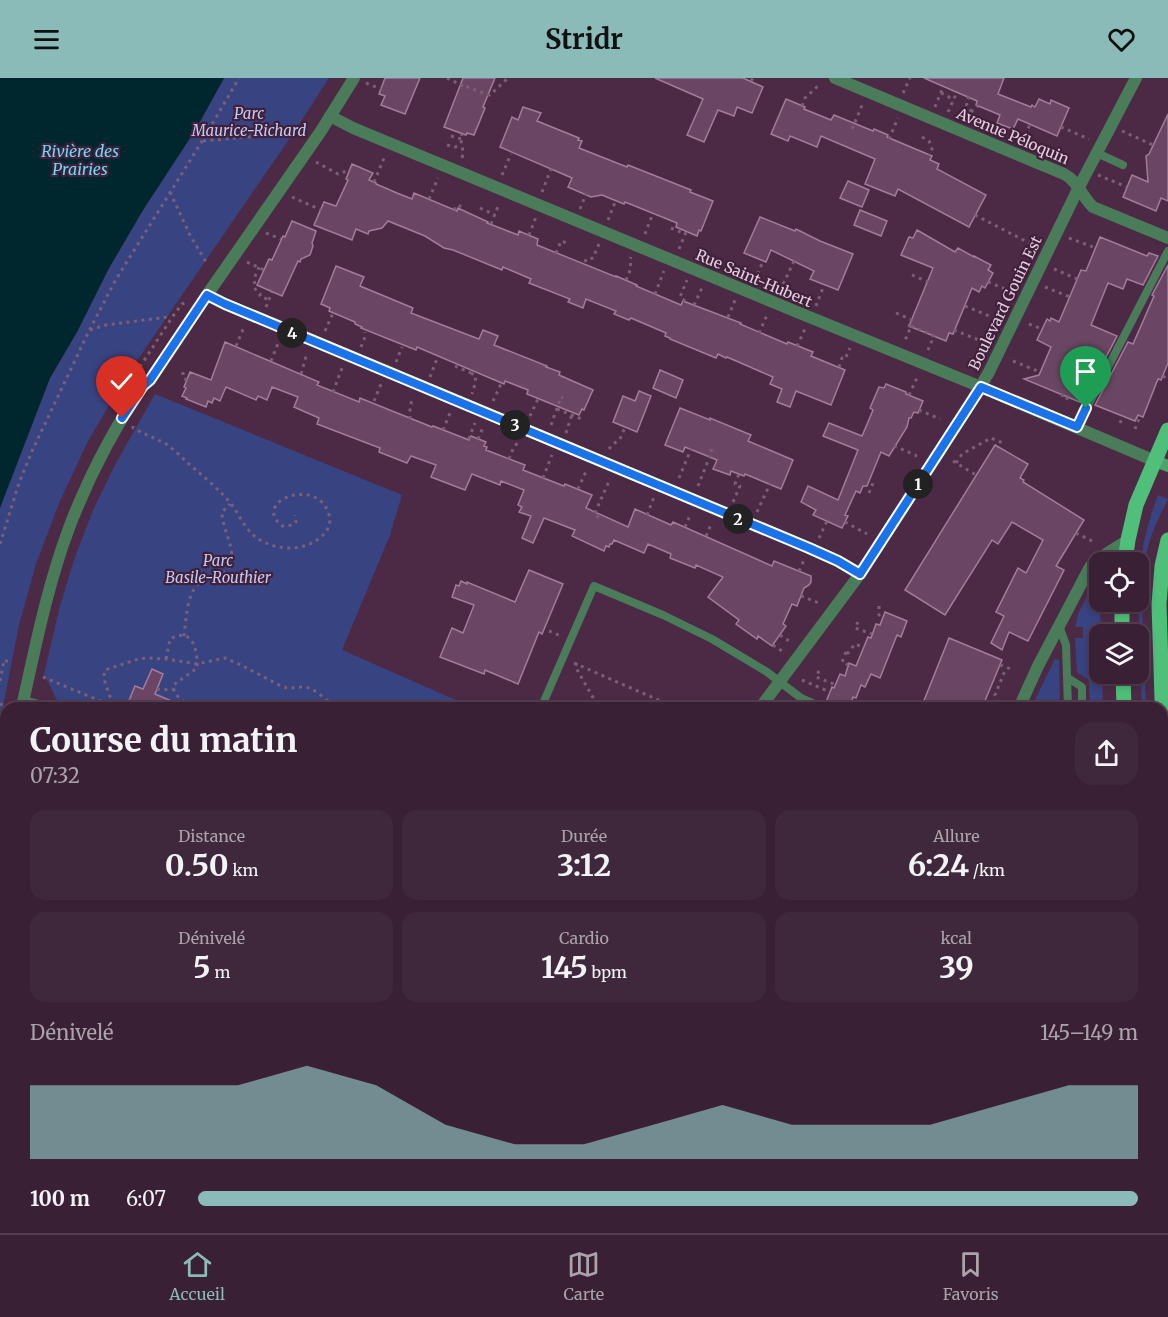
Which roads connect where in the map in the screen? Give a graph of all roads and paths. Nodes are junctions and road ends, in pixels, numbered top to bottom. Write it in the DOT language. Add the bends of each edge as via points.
graph roads {
  1 [pos="239,78"];
  2 [pos="447,78"];
  3 [pos="508,78"];
  4 [pos="835,78"];
  5 [pos="910,78"];
  6 [pos="1136,78"];
  7 [pos="359,80"];
  8 [pos="820,84"];
  9 [pos="943,87"];
  10 [pos="381,89"];
  11 [pos="957,92"];
  12 [pos="941,93"];
  13 [pos="903,94"];
  14 [pos="969,96"];
  15 [pos="953,102"];
  16 [pos="863,103"];
  17 [pos="802,106"];
  18 [pos="978,106"];
  19 [pos="935,107"];
  20 [pos="972,111"];
  21 [pos="948,112"];
  22 [pos="330,116"];
  23 [pos="899,117"];
  24 [pos="968,120"];
  25 [pos="1030,124"];
  26 [pos="1061,127"];
  27 [pos="852,129"];
  28 [pos="1120,130"];
  29 [pos="294,132"];
  30 [pos="462,134"];
  31 [pos="451,136"];
  32 [pos="922,137"];
  33 [pos="461,139"];
  34 [pos="889,139"];
  35 [pos="1092,140"];
  36 [pos="203,141"];
  37 [pos="1022,143"];
  38 [pos="447,145"];
  39 [pos="461,145"];
  40 [pos="1153,145"];
  41 [pos="1097,153"];
  42 [pos="511,154"];
  43 [pos="386,155"];
  44 [pos="928,155"];
  45 [pos="461,159"];
  46 [pos="314,160"];
  47 [pos="1123,165"];
  48 [pos="551,169"];
  49 [pos="350,170"];
  50 [pos="1098,175"];
  51 [pos="501,176"];
  52 [pos="438,177"];
  53 [pos="374,182"];
  54 [pos="1127,187"];
  55 [pos="1079,188"];
  56 [pos="170,192"];
  57 [pos="542,193"];
  58 [pos="586,194"];
  59 [pos="289,196"];
  60 [pos="429,199"];
  61 [pos="616,200"];
  62 [pos="500,202"];
  63 [pos="465,208"];
  64 [pos="480,208"];
  65 [pos="580,209"];
  66 [pos="321,210"];
  67 [pos="454,210"];
  68 [pos="653,213"];
  69 [pos="495,215"];
  70 [pos="975,215"];
  71 [pos="536,217"];
  72 [pos="608,220"];
  73 [pos="491,224"];
  74 [pos="671,228"];
  75 [pos="264,232"];
  76 [pos="529,235"];
  77 [pos="644,235"];
  78 [pos="1167,235"];
  79 [pos="1066,236"];
  80 [pos="281,239"];
  81 [pos="599,243"];
  82 [pos="570,244"];
  83 [pos="1037,248"];
  84 [pos="1095,248"];
  85 [pos="679,249"];
  86 [pos="1168,251"];
  87 [pos="556,253"];
  88 [pos="632,257"];
  89 [pos="206,261"];
  90 [pos="244,261"];
  91 [pos="763,261"];
  92 [pos="794,261"];
  93 [pos="585,262"];
  94 [pos="259,267"];
  95 [pos="1053,268"];
  96 [pos="264,270"];
  97 [pos="664,270"];
  98 [pos="912,275"];
  99 [pos="1077,279"];
  100 [pos="626,280"];
  101 [pos="687,280"];
  102 [pos="754,281"];
  103 [pos="928,282"];
  104 [pos="988,282"];
  105 [pos="824,285"];
  106 [pos="703,286"];
  107 [pos="1045,287"];
  108 [pos="780,291"];
  109 [pos="272,292"];
  110 [pos="1013,292"];
  111 [pos="655,294"];
  112 [pos="207,295"];
  113 [pos="1070,297"];
  114 [pos="268,300"];
  115 [pos="735,300"];
  116 [pos="685,302"];
  117 [pos="694,305"];
  118 [pos="816,306"];
  119 [pos="965,306"];
  120 [pos="265,308"];
  121 [pos="333,313"];
  122 [pos="768,313"];
  123 [pos="896,313"];
  124 [pos="168,317"];
  125 [pos="728,317"];
  126 [pos="999,320"];
  127 [pos="1029,324"];
  128 [pos="911,326"];
  129 [pos="244,327"];
  130 [pos="805,329"];
  131 [pos="1042,329"];
  132 [pos="954,330"];
  133 [pos="89,331"];
  134 [pos="365,332"];
  135 [pos="324,333"];
  136 [pos="759,333"];
  137 [pos="279,342"];
  138 [pos="904,343"];
  139 [pos="986,343"];
  140 [pos="236,346"];
  141 [pos="798,346"];
  142 [pos="402,347"];
  143 [pos="850,347"];
  144 [pos="361,348"];
  145 [pos="927,352"];
  146 [pos="307,353"];
  147 [pos="438,356"];
  148 [pos="271,361"];
  149 [pos="1013,361"];
  150 [pos="162,362"];
  151 [pos="395,362"];
  152 [pos="455,366"];
  153 [pos="839,367"];
  154 [pos="342,368"];
  155 [pos="183,372"];
  156 [pos="1040,372"];
  157 [pos="301,374"];
  158 [pos="918,376"];
  159 [pos="1163,376"];
  160 [pos="430,377"];
  161 [pos="1168,379"];
  162 [pos="187,380"];
  163 [pos="381,384"];
  164 [pos="501,384"];
  165 [pos="981,387"];
  166 [pos="333,392"];
  167 [pos="472,394"];
  168 [pos="909,395"];
  169 [pos="1061,395"];
  170 [pos="413,398"];
  171 [pos="563,398"];
  172 [pos="538,399"];
  173 [pos="1066,400"];
  174 [pos="374,401"];
  175 [pos="493,403"];
  176 [pos="557,409"];
  177 [pos="919,410"];
  178 [pos="450,413"];
  179 [pos="573,414"];
  180 [pos="1123,416"];
  181 [pos="1140,416"];
  182 [pos="530,418"];
  183 [pos="410,419"];
  184 [pos="940,419"];
  185 [pos="584,420"];
  186 [pos="475,423"];
  187 [pos="1120,423"];
  188 [pos="483,427"];
  189 [pos="550,427"];
  190 [pos="625,427"];
  191 [pos="1077,427"];
  192 [pos="133,428"];
  193 [pos="1136,429"];
  194 [pos="443,430"];
  195 [pos="1168,430"];
  196 [pos="566,433"];
  197 [pos="470,438"];
  198 [pos="478,439"];
  199 [pos="519,441"];
  200 [pos="1005,441"];
  201 [pos="894,446"];
  202 [pos="691,449"];
  203 [pos="710,450"];
  204 [pos="609,451"];
  205 [pos="552,455"];
  206 [pos="917,456"];
  207 [pos="509,459"];
  208 [pos="1161,463"];
  209 [pos="587,469"];
  210 [pos="739,474"];
  211 [pos="976,475"];
  212 [pos="543,478"];
  213 [pos="610,479"];
  214 [pos="679,480"];
  215 [pos="869,482"];
  216 [pos="770,484"];
  217 [pos="698,488"];
  218 [pos="578,489"];
  219 [pos="869,493"];
  220 [pos="654,497"];
  221 [pos="733,502"];
  222 [pos="231,503"];
  223 [pos="757,512"];
  224 [pos="691,513"];
  225 [pos="647,514"];
  226 [pos="295,515"];
  227 [pos="599,517"];
  228 [pos="827,521"];
  229 [pos="712,522"];
  230 [pos="845,522"];
  231 [pos="685,527"];
  232 [pos="1076,532"];
  233 [pos="867,534"];
  234 [pos="706,536"];
  235 [pos="819,538"];
  236 [pos="1128,540"];
  237 [pos="1168,540"];
  238 [pos="1092,541"];
  239 [pos="0,544"];
  240 [pos="1126,552"];
  241 [pos="804,560"];
  242 [pos="799,571"];
  243 [pos="860,574"];
  244 [pos="801,596"];
  245 [pos="819,603"];
  246 [pos="879,606"];
  247 [pos="884,616"];
  248 [pos="858,622"];
  249 [pos="1059,626"];
  250 [pos="549,631"];
  251 [pos="872,634"];
  252 [pos="558,635"];
  253 [pos="780,635"];
  254 [pos="184,636"];
  255 [pos="789,641"];
  256 [pos="773,645"];
  257 [pos="863,647"];
  258 [pos="782,651"];
  259 [pos="166,659"];
  260 [pos="11,663"];
  261 [pos="197,664"];
  262 [pos="848,665"];
  263 [pos="1000,665"];
  264 [pos="1006,668"];
  265 [pos="1011,669"];
  266 [pos="819,671"];
  267 [pos="41,676"];
  268 [pos="1068,678"];
  269 [pos="802,680"];
  270 [pos="0,681"];
  271 [pos="780,682"];
  272 [pos="1123,684"];
  273 [pos="836,686"];
  274 [pos="157,689"];
  275 [pos="173,689"];
  276 [pos="830,692"];
  277 [pos="130,699"];
  278 [pos="23,702"];
  279 [pos="104,702"];
  280 [pos="111,702"];
  281 [pos="129,702"];
  282 [pos="186,702"];
  283 [pos="329,702"];
  284 [pos="544,702"];
  285 [pos="596,702"];
  286 [pos="663,702"];
  287 [pos="765,702"];
  288 [pos="810,702"];
  289 [pos="997,702"];
  290 [pos="1022,702"];
  291 [pos="1068,702"];
  292 [pos="1082,702"];
  293 [pos="1124,702"];
  294 [pos="1163,702"];
  1 -- 36 [label="path"];
  2 -- 3 [label="path" via="490,95"];
  4 -- 55 [label="street, Avenue Péloquin" via="1064,174"];
  5 -- 13 [label="path"];
  6 -- 41 [label="street, Boulevard Gouin Est"];
  7 -- 10 [label="path"];
  7 -- 22 [label="street"];
  8 -- 17 [label="path"];
  9 -- 12 [label="path"];
  11 -- 15 [label="path"];
  12 -- 15 [label="path"];
  12 -- 19 [label="path"];
  14 -- 20 [label="path" via="966,105"];
  15 -- 21 [label="path"];
  16 -- 27 [label="path"];
  18 -- 20 [label="path"];
  20 -- 24 [label="path"];
  22 -- 112 [label="street"];
  22 -- 165 [label="street, Rue Saint-Hubert"];
  23 -- 34 [label="path"];
  25 -- 37 [label="path"];
  26 -- 35 [label="path"];
  28 -- 40 [label="path"];
  29 -- 36 [label="path"];
  30 -- 33 [label="path"];
  31 -- 33 [label="path"];
  32 -- 44 [label="path" via="932,148"];
  33 -- 39 [label="path"];
  36 -- 56 [label="path"];
  38 -- 39 [label="path"];
  39 -- 45 [label="path"];
  41 -- 47 [label="lane"];
  41 -- 55 [label="street, Boulevard Gouin Est"];
  42 -- 51 [label="path"];
  43 -- 53 [label="path"];
  46 -- 49 [label="path" via="338,174"];
  48 -- 57 [label="path"];
  50 -- 54 [label="path"];
  52 -- 60 [label="path"];
  55 -- 78 [label="street, Avenue Péloquin" via="1094,207"];
  55 -- 165 [label="street, Boulevard Gouin Est"];
  56 -- 89 [label="path"];
  56 -- 133 [label="path"];
  58 -- 65 [label="path"];
  59 -- 66 [label="path"];
  61 -- 72 [label="path"];
  62 -- 69 [label="path"];
  63 -- 67 [label="path" via="457,205"];
  64 -- 69 [label="path"];
  68 -- 77 [label="path"];
  69 -- 73 [label="path"];
  70 -- 83 [label="path"];
  71 -- 76 [label="path"];
  74 -- 85 [label="path" via="686,233"];
  75 -- 80 [label="path"];
  79 -- 84 [label="path"];
  81 -- 93 [label="path" via="593,258"];
  82 -- 87 [label="path" via="561,241"];
  86 -- 191 [label="lane"];
  88 -- 100 [label="path"];
  90 -- 94 [label="path"];
  91 -- 102 [label="path"];
  92 -- 108 [label="path"];
  94 -- 96 [label="path"];
  94 -- 114 [label="path" via="254,287"];
  95 -- 99 [label="path"];
  97 -- 111 [label="path"];
  98 -- 103 [label="path"];
  101 -- 116 [label="path" via="680,297"];
  104 -- 110 [label="path"];
  105 -- 118 [label="path"];
  106 -- 117 [label="path"];
  107 -- 113 [label="path"];
  109 -- 114 [label="path"];
  112 -- 150 [label="lane"];
  112 -- 243 [label="street" via="817,551"];
  114 -- 120 [label="path"];
  115 -- 125 [label="path"];
  119 -- 126 [label="path"];
  121 -- 135 [label="path"];
  122 -- 136 [label="path"];
  123 -- 128 [label="path" via="912,320"];
  124 -- 133 [label="path"];
  127 -- 131 [label="path"];
  128 -- 138 [label="path"];
  128 -- 145 [label="path" via="934,336"];
  129 -- 140 [label="path"];
  130 -- 141 [label="path"];
  132 -- 139 [label="path"];
  133 -- 239 [label="path" via="32,451"];
  134 -- 144 [label="path"];
  137 -- 148 [label="path"];
  142 -- 151 [label="path"];
  143 -- 153 [label="path"];
  146 -- 157 [label="path"];
  147 -- 160 [label="path"];
  149 -- 156 [label="path"];
  150 -- 278 [label="street" via="110,440 69,527 48,594"];
  152 -- 167 [label="path" via="476,376"];
  154 -- 166 [label="path"];
  155 -- 162 [label="path"];
  158 -- 168 [label="path"];
  159 -- 161 [label="path"];
  163 -- 174 [label="path"];
  164 -- 175 [label="path"];
  165 -- 191 [label="street, Rue Saint-Hubert"];
  165 -- 243 [label="street, Boulevard Gouin Est"];
  169 -- 173 [label="path" via="1068,397"];
  170 -- 183 [label="path"];
  171 -- 176 [label="path"];
  172 -- 182 [label="path"];
  176 -- 179 [label="path"];
  176 -- 189 [label="path"];
  177 -- 184 [label="path"];
  178 -- 194 [label="path"];
  179 -- 185 [label="path"];
  179 -- 196 [label="path"];
  180 -- 187 [label="path"];
  181 -- 193 [label="path"];
  186 -- 197 [label="path"];
  188 -- 198 [label="path"];
  190 -- 204 [label="path"];
  191 -- 208 [label="street, Rue Saint-Hubert"];
  192 -- 222 [label="path" via="168,445"];
  195 -- 208 [label="main road"];
  199 -- 207 [label="path"];
  200 -- 211 [label="path" via="991,438 954,462"];
  201 -- 206 [label="path"];
  202 -- 214 [label="path"];
  203 -- 217 [label="path"];
  205 -- 212 [label="path"];
  208 -- 236 [label="main road" via="1136,505"];
  209 -- 218 [label="path"];
  210 -- 221 [label="path" via="735,484 740,486"];
  213 -- 227 [label="path" via="594,515"];
  215 -- 219 [label="path" via="873,483"];
  216 -- 223 [label="path"];
  220 -- 225 [label="path"];
  222 -- 226 [label="path" via="253,536 277,546 310,545 329,526 325,505 310,496 287,496 276,504 275,518 282,526 293,525"];
  222 -- 254 [label="path" via="224,508 222,518 231,563 223,574 198,583 186,613"];
  224 -- 231 [label="path"];
  228 -- 235 [label="path"];
  229 -- 234 [label="path"];
  230 -- 233 [label="path"];
  232 -- 238 [label="path"];
  236 -- 240 [label="main road"];
  236 -- 249 [label="street" via="1093,563"];
  237 -- 294 [label="main road" via="1159,604"];
  241 -- 242 [label="path"];
  243 -- 271 [label="street, Boulevard Gouin Est"];
  244 -- 245 [label="path"];
  246 -- 247 [label="path" via="879,615"];
  248 -- 251 [label="path" via="855,628"];
  249 -- 268 [label="lane" via="1066,645"];
  249 -- 290 [label="street"];
  250 -- 252 [label="path"];
  253 -- 255 [label="path"];
  254 -- 259 [label="path" via="170,639"];
  254 -- 261 [label="path" via="193,642"];
  256 -- 258 [label="path"];
  257 -- 262 [label="path" via="855,644 847,653 842,662"];
  259 -- 261 [label="path"];
  259 -- 280 [label="path" via="138,659 105,670 103,678"];
  260 -- 270 [label="path" via="4,660"];
  261 -- 275 [label="path"];
  261 -- 283 [label="path" via="230,660 289,689 312,688"];
  263 -- 264 [label="path"];
  264 -- 265 [label="path"];
  264 -- 289 [label="path" via="995,695"];
  266 -- 273 [label="path" via="816,677"];
  267 -- 279 [label="path"];
  268 -- 291 [label="lane"];
  268 -- 292 [label="lane" via="1082,687"];
  269 -- 276 [label="path"];
  271 -- 284 [label="lane" via="705,635 594,586"];
  271 -- 287 [label="street, Boulevard Gouin Est"];
  271 -- 288 [label="lane"];
  272 -- 293 [label="main road"];
  274 -- 275 [label="path"];
  275 -- 282 [label="path"];
  277 -- 281 [label="path"];
  285 -- 286 [label="path" via="575,666 577,663"];
}
